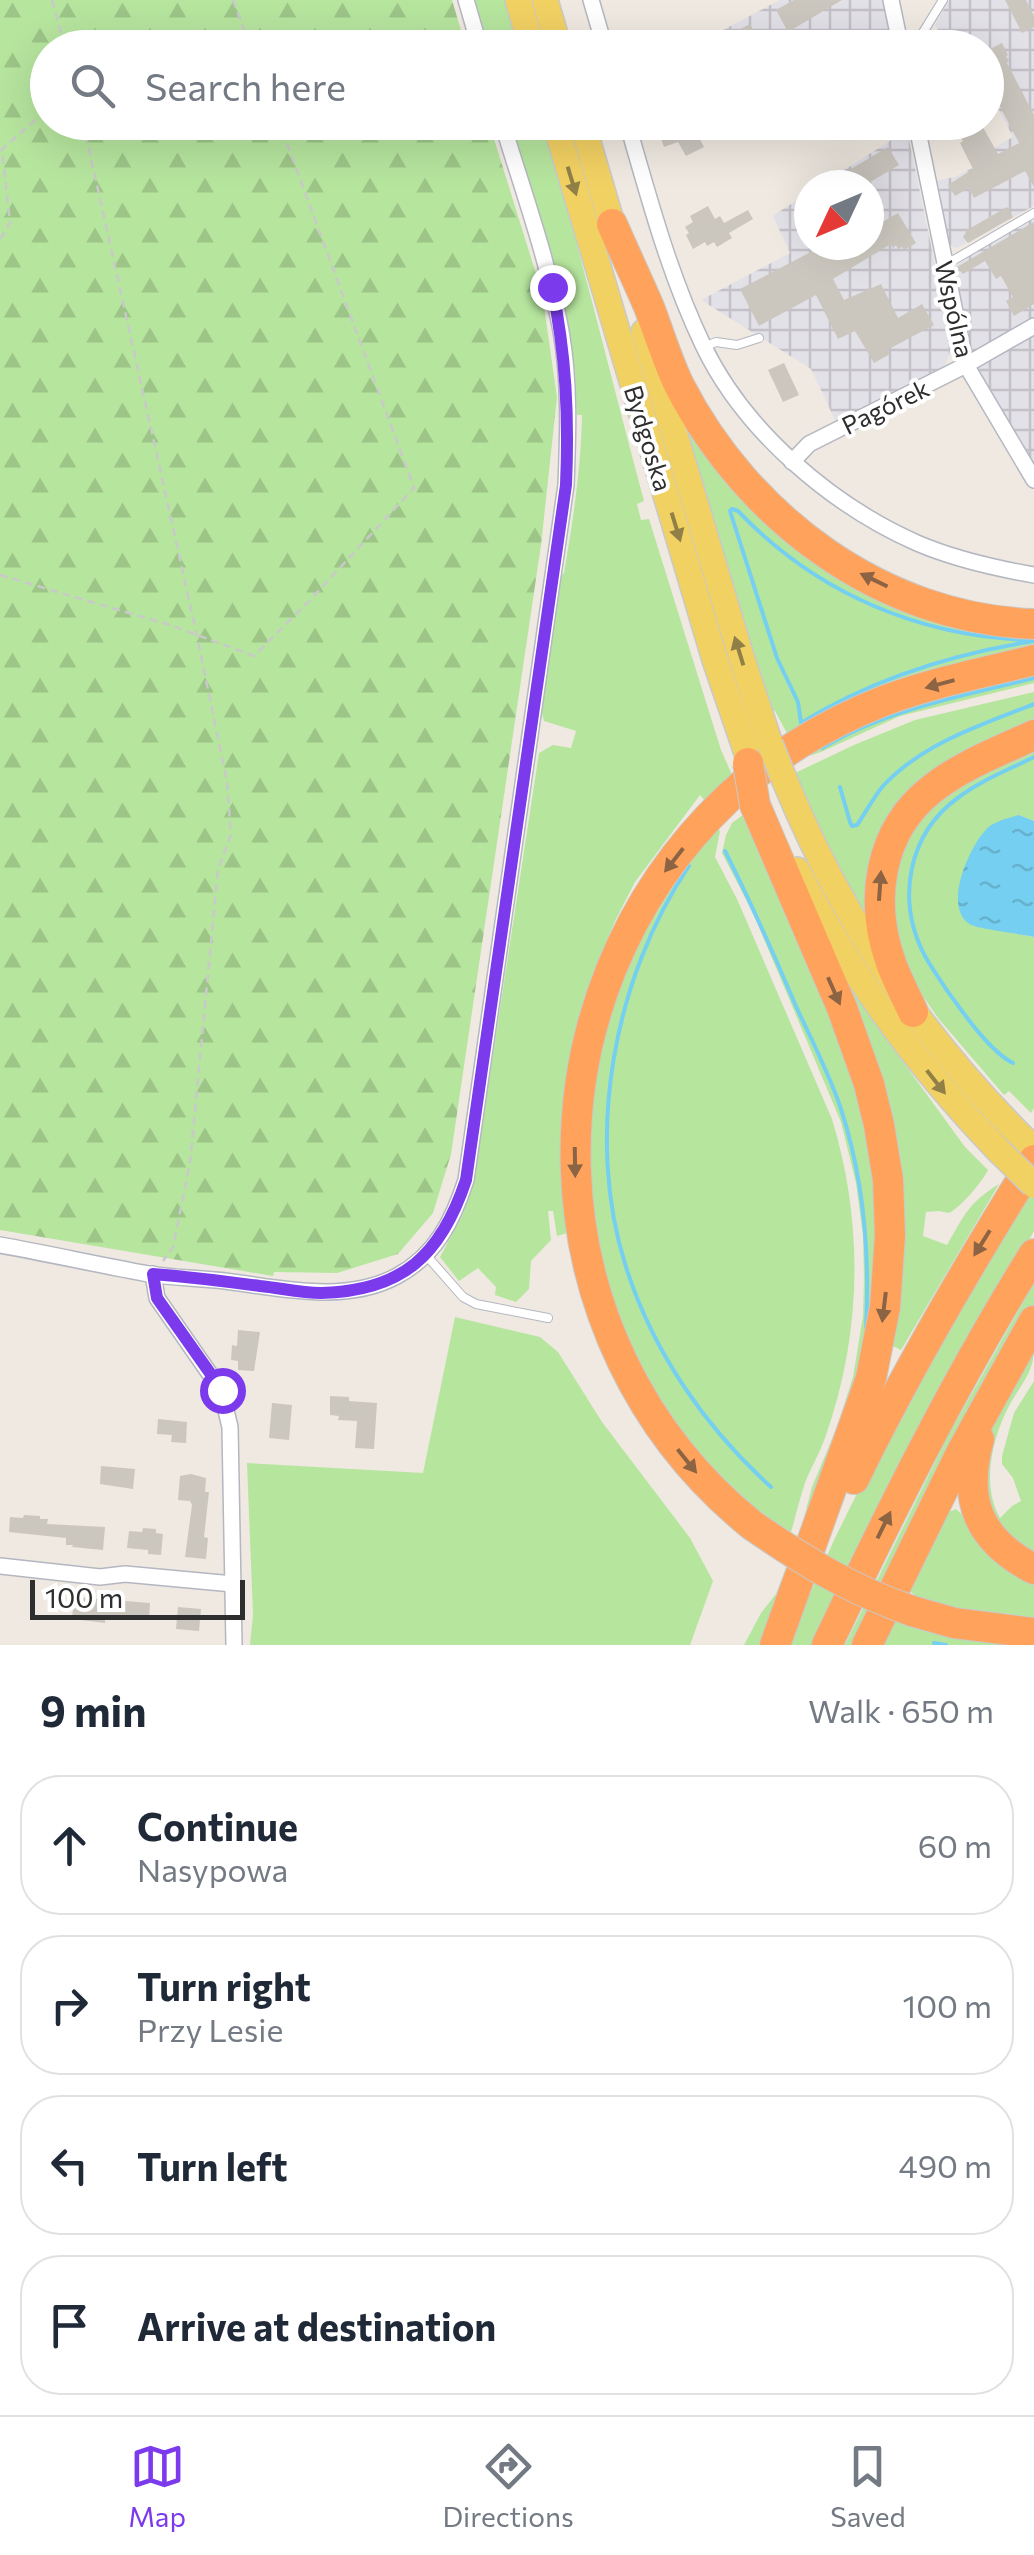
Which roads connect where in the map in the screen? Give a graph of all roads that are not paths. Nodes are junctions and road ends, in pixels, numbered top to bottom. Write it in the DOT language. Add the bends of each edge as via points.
graph roads {
  1 [pos="466,0"];
  2 [pos="518,0"];
  3 [pos="545,0"];
  4 [pos="590,0"];
  5 [pos="892,0"];
  6 [pos="942,0"];
  7 [pos="475,30"];
  8 [pos="527,30"];
  9 [pos="554,30"];
  10 [pos="599,30"];
  11 [pos="898,30"];
  12 [pos="924,30"];
  13 [pos="507,140"];
  14 [pos="560,140"];
  15 [pos="587,140"];
  16 [pos="632,140"];
  17 [pos="920,140"];
  18 [pos="1034,213"];
  19 [pos="612,224"];
  20 [pos="944,266"];
  21 [pos="1034,326"];
  22 [pos="759,338"];
  23 [pos="704,347"];
  24 [pos="966,365"];
  25 [pos="792,462"];
  26 [pos="1034,480"];
  27 [pos="1034,574"];
  28 [pos="1034,624"];
  29 [pos="1034,660"];
  30 [pos="1034,735"];
  31 [pos="754,755"];
  32 [pos="760,801"];
  33 [pos="913,1012"];
  34 [pos="1006,1140"];
  35 [pos="1034,1149"];
  36 [pos="1034,1160"];
  37 [pos="1034,1185"];
  38 [pos="0,1244"];
  39 [pos="1034,1254"];
  40 [pos="426,1255"];
  41 [pos="153,1274"];
  42 [pos="548,1318"];
  43 [pos="1034,1321"];
  44 [pos="991,1396"];
  45 [pos="0,1566"];
  46 [pos="1034,1569"];
  47 [pos="232,1584"];
  48 [pos="1034,1633"];
  49 [pos="234,1645"];
  50 [pos="775,1645"];
  51 [pos="827,1645"];
  52 [pos="867,1645"];
  1 -- 7 [label="street"];
  2 -- 8 [label="main road"];
  3 -- 9 [label="main road"];
  4 -- 10 [label="street"];
  5 -- 11 [label="street"];
  6 -- 12 [label="lane"];
  13 -- 40 [label="street" via="562,334 566,485 466,1180 447,1227"];
  14 -- 31 [label="main road, Bydgoska, one-way" via="715,660"];
  15 -- 19 [label="main road"];
  16 -- 23 [label="street" via="667,258"];
  17 -- 20 [label="street, Wspólna"];
  18 -- 20 [label="lane"];
  28 -- 19 [label="highway, one-way" via="938,607 870,580 797,533 762,500 704,428 679,384"];
  31 -- 19 [label="main road, one-way" via="740,652"];
  20 -- 24 [label="street, Wspólna"];
  21 -- 24 [label="street, Pagórek"];
  22 -- 23 [label="lane"];
  23 -- 25 [label="street" via="743,407"];
  24 -- 25 [label="street, Pagórek" via="809,444"];
  24 -- 26 [label="street, Wspólna"];
  25 -- 27 [label="street" via="869,518 917,543"];
  29 -- 48 [label="highway, one-way, bridge" via="927,687 837,722 730,796 696,832 636,914 601,995 582,1064 574,1171 585,1255 619,1354 669,1438 730,1508 832,1577 880,1600 954,1623"];
  33 -- 30 [label="highway, one-way" via="891,963 879,904 891,840 933,788"];
  31 -- 32 [label="highway, bridge"];
  31 -- 33 [label="main road, bridge" via="785,781 845,907"];
  32 -- 34 [label="main road, one-way" via="878,1008 954,1104"];
  32 -- 50 [label="highway, one-way" via="780,868 869,1084 888,1180 890,1235 871,1378"];
  33 -- 34 [label="main road" via="972,1084"];
  34 -- 35 [label="main road"];
  34 -- 37 [label="main road, bridge"];
  36 -- 50 [label="highway, one-way" via="914,1360"];
  38 -- 41 [label="street"];
  51 -- 39 [label="highway, one-way" via="958,1384"];
  40 -- 41 [label="street" via="398,1276 319,1293"];
  40 -- 42 [label="lane" via="476,1304"];
  41 -- 47 [label="street" via="157,1298 224,1396"];
  43 -- 44 [label="highway"];
  44 -- 46 [label="highway" via="976,1448 974,1503 995,1542"];
  44 -- 52 [label="highway"];
  45 -- 47 [label="street"];
  47 -- 49 [label="street"];
}
